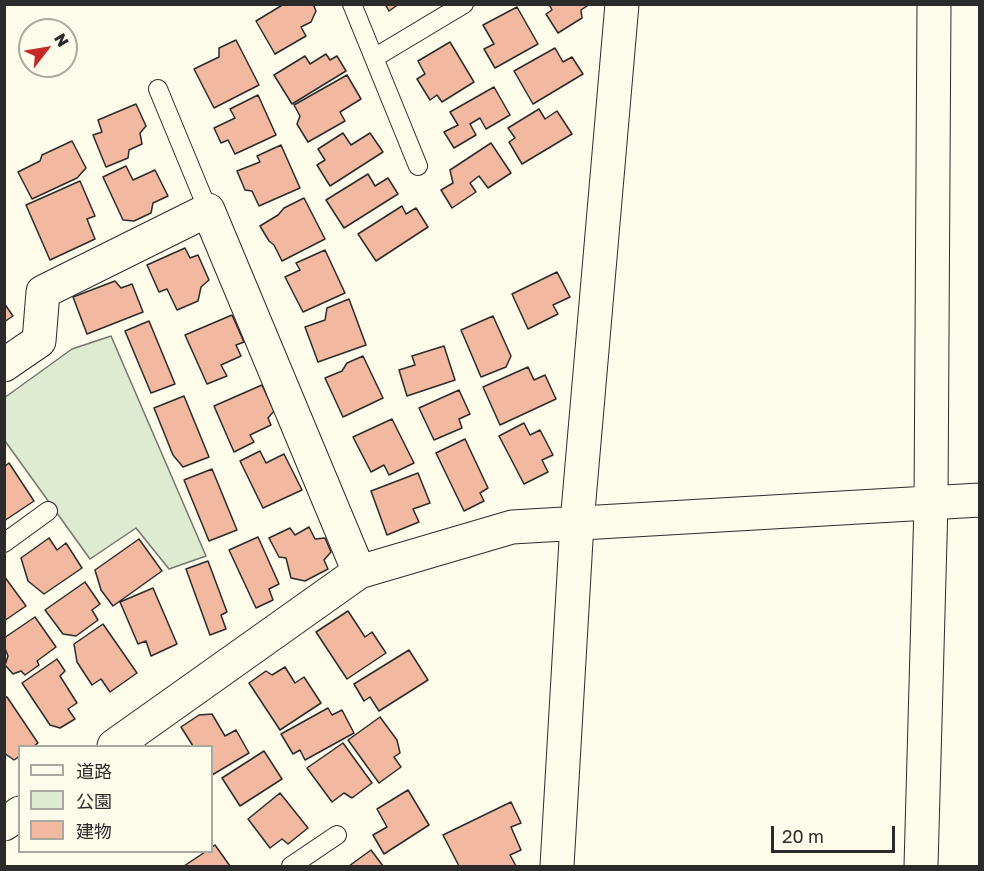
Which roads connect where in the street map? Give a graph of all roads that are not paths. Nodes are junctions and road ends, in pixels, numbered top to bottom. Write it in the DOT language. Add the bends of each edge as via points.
graph roads {
  1 [pos="352,4"];
  2 [pos="464,4"];
  3 [pos="622,4"];
  4 [pos="934,4"];
  5 [pos="374,58"];
  6 [pos="158,89"];
  7 [pos="418,166"];
  8 [pos="208,210"];
  9 [pos="4,365"];
  10 [pos="980,500"];
  11 [pos="931,504"];
  12 [pos="48,511"];
  13 [pos="577,523"];
  14 [pos="4,543"];
  15 [pos="359,572"];
  16 [pos="117,745"];
  17 [pos="18,814"];
  18 [pos="4,824"];
  19 [pos="338,836"];
  20 [pos="291,867"];
  21 [pos="557,867"];
  22 [pos="921,867"];
  1 -- 5 [label="lane"];
  2 -- 5 [label="lane"];
  3 -- 13 [label="street"];
  4 -- 11 [label="street"];
  5 -- 7 [label="lane"];
  6 -- 8 [label="lane"];
  8 -- 9 [label="street" via="42,292 39,341"];
  8 -- 15 [label="street"];
  10 -- 11 [label="street"];
  11 -- 13 [label="street"];
  11 -- 22 [label="street"];
  12 -- 14 [label="lane"];
  13 -- 15 [label="street" via="512,527"];
  13 -- 21 [label="street"];
  15 -- 16 [label="street"];
  17 -- 18 [label="street"];
  19 -- 20 [label="lane"];
}
